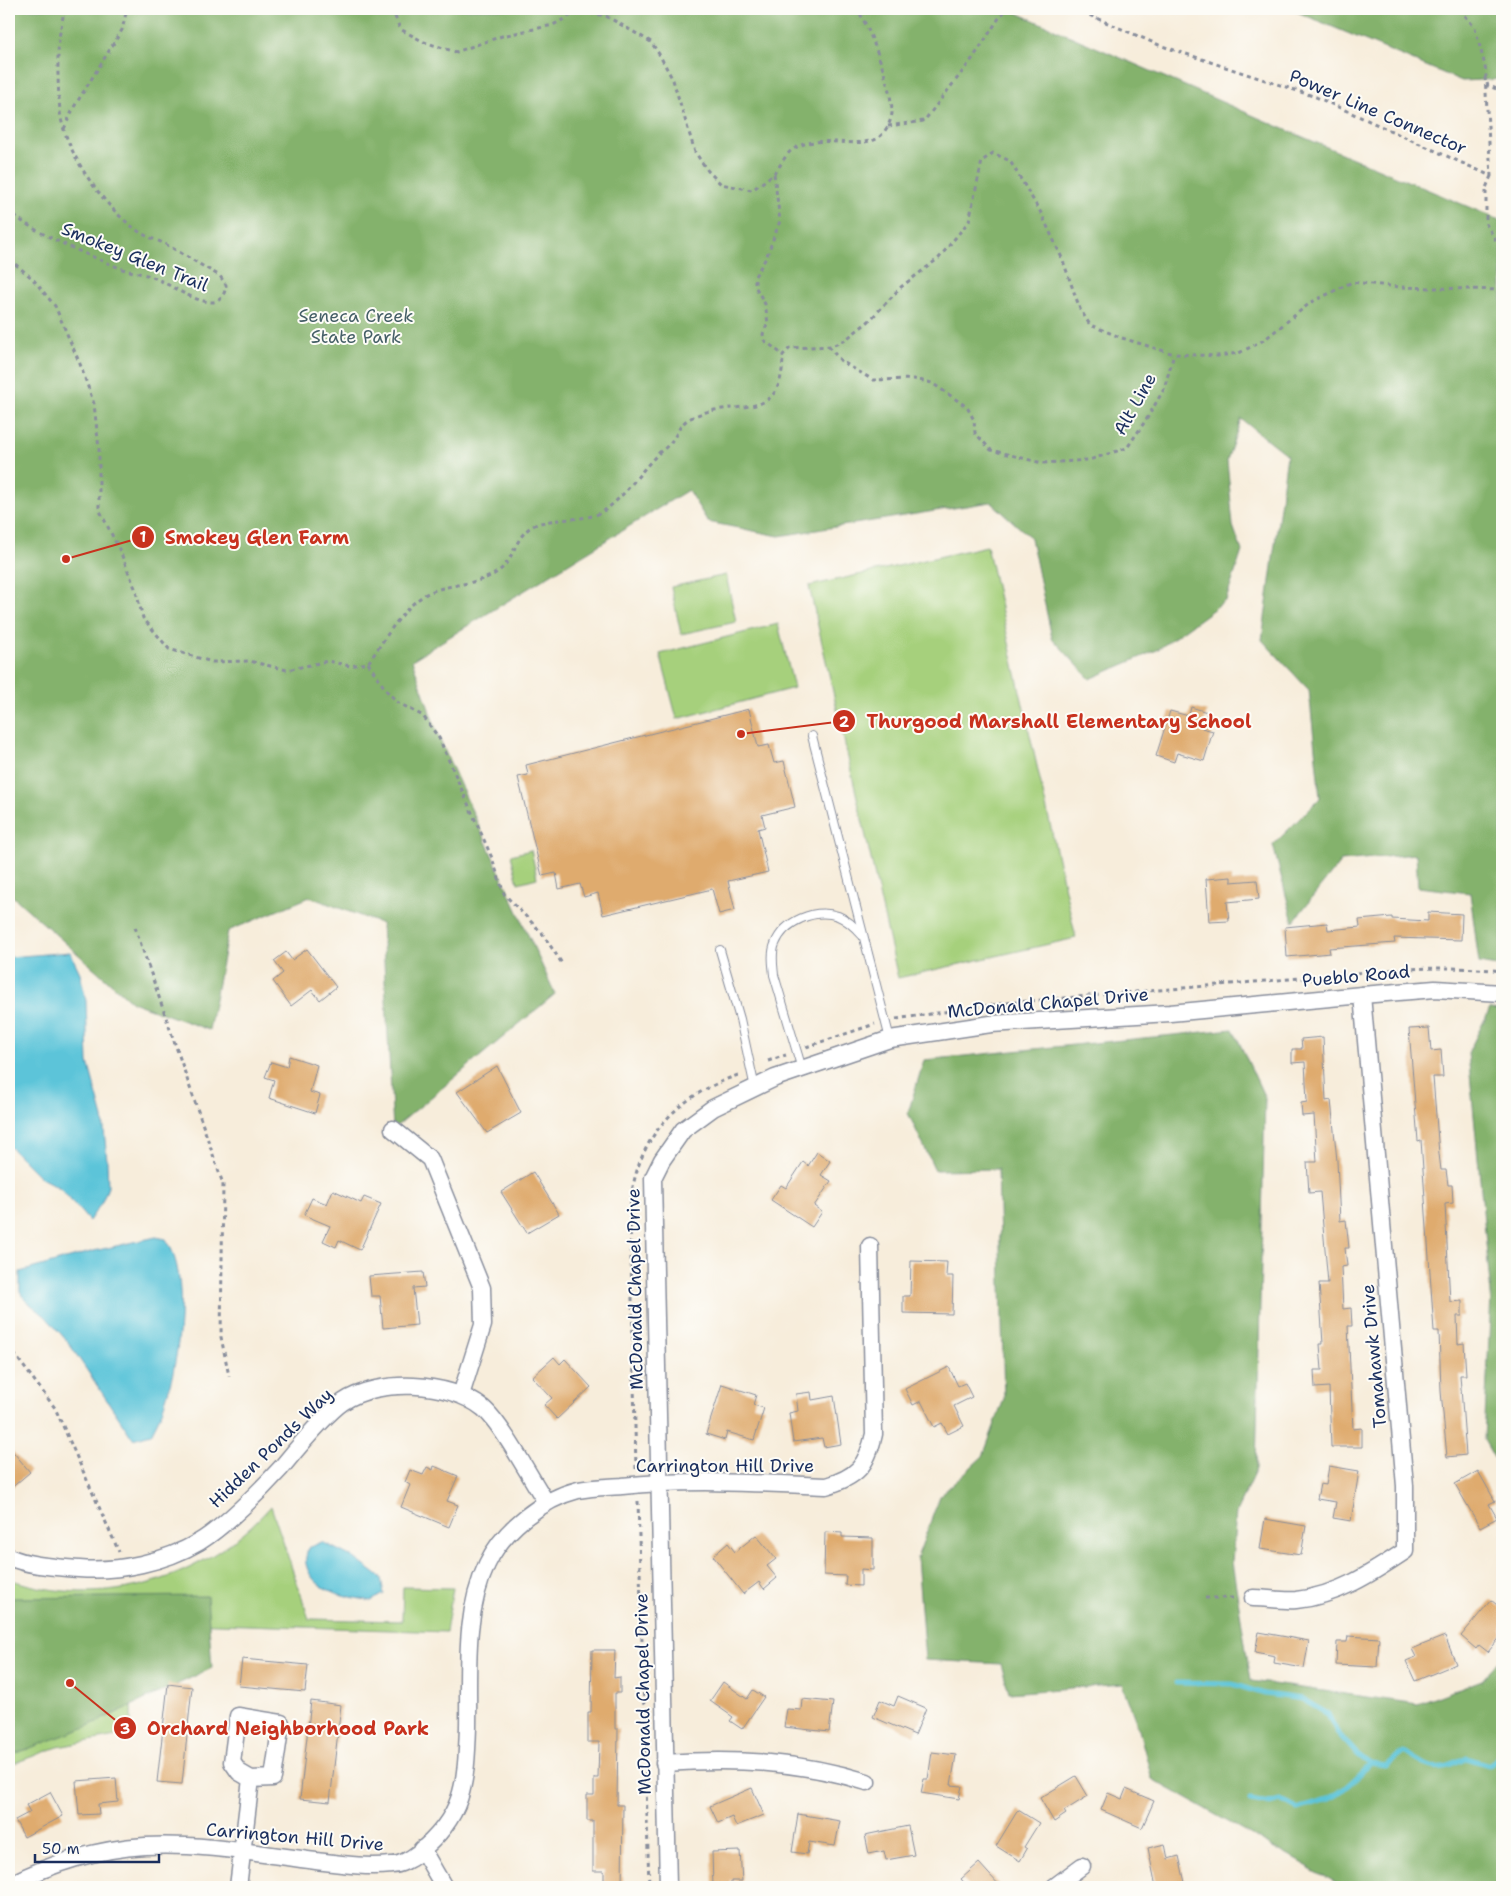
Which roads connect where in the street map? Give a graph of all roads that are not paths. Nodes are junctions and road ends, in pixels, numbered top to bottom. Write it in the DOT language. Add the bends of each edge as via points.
graph roads {
  1 [pos="812,736"];
  2 [pos="864,936"];
  3 [pos="720,950"];
  4 [pos="1502,993"];
  5 [pos="1362,995"];
  6 [pos="1213,1010"];
  7 [pos="890,1039"];
  8 [pos="802,1069"];
  9 [pos="754,1088"];
  10 [pos="393,1129"];
  11 [pos="870,1246"];
  12 [pos="461,1395"];
  13 [pos="659,1482"];
  14 [pos="546,1502"];
  15 [pos="9,1556"];
  16 [pos="1253,1598"];
  17 [pos="664,1763"];
  18 [pos="251,1779"];
  19 [pos="866,1782"];
  20 [pos="422,1849"];
  21 [pos="242,1852"];
  22 [pos="1082,1866"];
  23 [pos="9,1885"];
  24 [pos="238,1887"];
  25 [pos="444,1887"];
  26 [pos="668,1887"];
  27 [pos="1054,1887"];
  1 -- 2 [label="lane"];
  2 -- 7 [label="lane"];
  2 -- 8 [label="lane" via="839,917 815,914 797,920 783,931 775,944 772,958 774,975"];
  3 -- 9 [label="lane" via="740,1019"];
  4 -- 5 [label="street, Pueblo Road" via="1435,989"];
  5 -- 6 [label="street, Pueblo Road"];
  5 -- 16 [label="street, Tomahawk Drive" via="1405,1486 1405,1551 1353,1583 1327,1594 1295,1600"];
  6 -- 7 [label="street, McDonald Chapel Drive" via="991,1024"];
  7 -- 8 [label="street, McDonald Chapel Drive"];
  8 -- 9 [label="street, McDonald Chapel Drive"];
  9 -- 13 [label="street, McDonald Chapel Drive" via="713,1108 683,1130 653,1178"];
  10 -- 12 [label="street" via="430,1159 482,1288 483,1325"];
  11 -- 13 [label="street, Carrington Hill Drive" via="874,1434 870,1452 859,1470 845,1480 826,1486"];
  12 -- 14 [label="street, Hidden Ponds Way" via="484,1409"];
  12 -- 15 [label="street, Hidden Ponds Way" via="416,1385 376,1388 343,1402 231,1516 200,1541 170,1556 102,1571 15,1560"];
  13 -- 14 [label="street, Carrington Hill Drive" via="578,1490"];
  13 -- 17 [label="street, McDonald Chapel Drive"];
  14 -- 20 [label="street, Carrington Hill Drive" via="507,1534 487,1563 470,1622 467,1758 459,1803 448,1826"];
  17 -- 19 [label="street" via="701,1760 779,1763 830,1771"];
  17 -- 26 [label="street, McDonald Chapel Drive"];
  18 -- 21 [label="street"];
  20 -- 21 [label="street, Carrington Hill Drive" via="395,1865 350,1865"];
  20 -- 25 [label="street"];
  21 -- 23 [label="street, Carrington Hill Drive" via="144,1846 79,1856 40,1869"];
  21 -- 24 [label="street"];
  22 -- 27 [label="street"];
}
